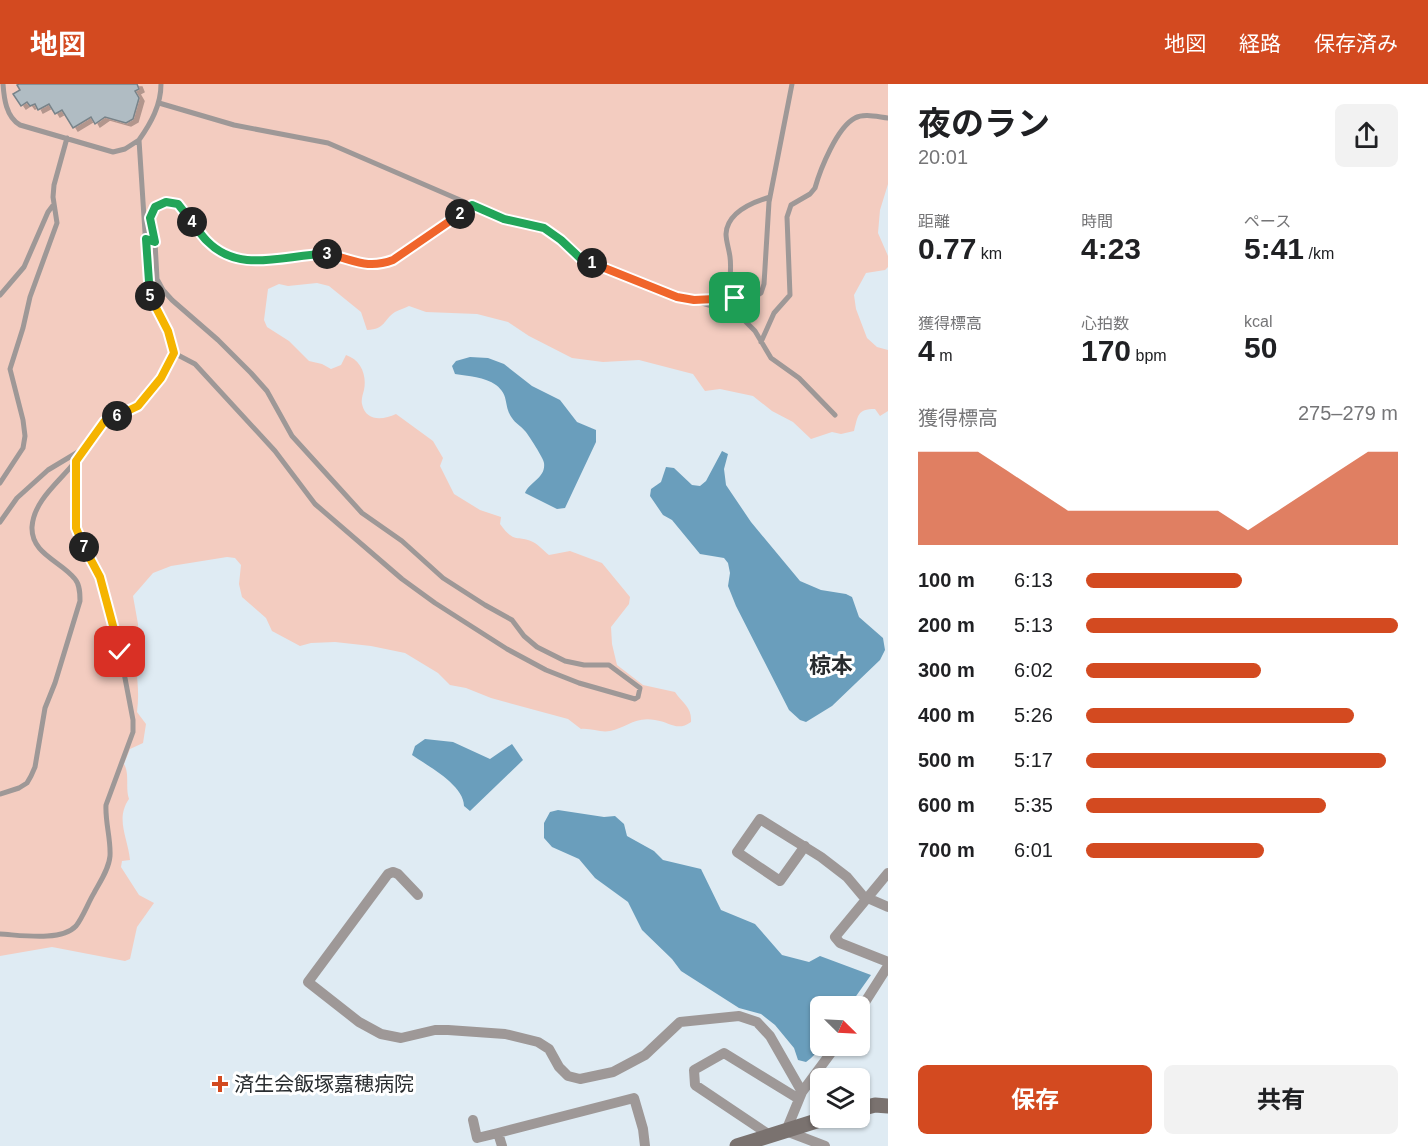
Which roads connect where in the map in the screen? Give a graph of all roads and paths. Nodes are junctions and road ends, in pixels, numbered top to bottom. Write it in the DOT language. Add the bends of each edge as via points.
graph roads {
  1 [pos="3,84"];
  2 [pos="161,84"];
  3 [pos="792,84"];
  4 [pos="2,96"];
  5 [pos="159,103"];
  6 [pos="888,118"];
  7 [pos="67,138"];
  8 [pos="139,140"];
  9 [pos="770,197"];
  10 [pos="54,204"];
  11 [pos="472,205"];
  12 [pos="146,239"];
  13 [pos="155,242"];
  14 [pos="0,295"];
  15 [pos="728,299"];
  16 [pos="694,300"];
  17 [pos="761,342"];
  18 [pos="174,353"];
  19 [pos="835,415"];
  20 [pos="83,449"];
  21 [pos="76,461"];
  22 [pos="0,483"];
  23 [pos="0,522"];
  24 [pos="0,794"];
  25 [pos="805,846"];
  26 [pos="888,873"];
  27 [pos="418,895"];
  28 [pos="867,898"];
  29 [pos="888,907"];
  30 [pos="0,934"];
  31 [pos="888,964"];
  32 [pos="883,979"];
  33 [pos="870,997"];
  34 [pos="829,1056"];
  35 [pos="801,1095"];
  36 [pos="870,1106"];
  37 [pos="888,1106"];
  38 [pos="473,1120"];
  39 [pos="810,1123"];
  40 [pos="786,1131"];
  41 [pos="498,1133"];
  42 [pos="771,1136"];
  43 [pos="502,1146"];
  44 [pos="645,1146"];
  45 [pos="737,1146"];
  46 [pos="825,1146"];
  1 -- 4 [label="lane"];
  2 -- 5 [label="lane"];
  3 -- 9 [label="lane"];
  4 -- 7 [label="lane" via="13,121"];
  5 -- 8 [label="lane"];
  5 -- 11 [label="lane" via="234,125 328,143"];
  6 -- 17 [label="lane" via="867,116 848,124 831,146 810,194 791,205 787,217 790,295 774,313"];
  7 -- 8 [label="lane" via="113,152"];
  7 -- 10 [label="lane" via="56,174"];
  8 -- 12 [label="lane"];
  9 -- 15 [label="lane" via="740,211 728,226"];
  9 -- 15 [label="lane" via="761,293"];
  10 -- 14 [label="lane" via="24,267"];
  10 -- 22 [label="lane" via="57,224 9,369 23,420 23,448"];
  11 -- 13 [label="lane" via="393,260 374,266 327,254 242,260 207,241 183,208 172,202 155,207 150,218"];
  11 -- 16 [label="lane" via="504,219 544,228 580,258 652,288"];
  12 -- 13 [label="lane"];
  12 -- 18 [label="lane" via="149,294 168,331"];
  13 -- 18 [label="lane" via="157,279 164,290 267,391 292,436 362,513 402,541 443,578 512,620 537,647 565,661 609,665 639,687 638,697 579,683 546,670 507,649 402,579 315,504 275,451 195,364"];
  15 -- 16 [label="lane"];
  16 -- 17 [label="lane" via="744,320"];
  17 -- 19 [label="lane" via="771,358 798,378"];
  18 -- 20 [label="lane" via="161,378 138,406 104,422"];
  20 -- 21 [label="lane"];
  20 -- 23 [label="lane" via="48,470 17,498"];
  21 -- 24 [label="lane" via="45,496 32,526 38,548 75,579 81,601 45,708 35,767 27,783"];
  21 -- 30 [label="lane" via="76,528 100,577 120,652 133,732 106,805 110,858 107,869 75,926 64,934 50,936"];
  25 -- 28 [label="street" via="780,881 738,852 760,819 801,844 821,857"];
  26 -- 28 [label="street"];
  27 -- 35 [label="street" via="398,874 388,874 308,982 381,1034 401,1038 435,1030 505,1034 538,1042 549,1049 568,1076 580,1079 613,1072 645,1055 680,1022 739,1016 757,1022 770,1036"];
  28 -- 29 [label="street"];
  28 -- 31 [label="street" via="835,937 840,943"];
  31 -- 32 [label="street"];
  32 -- 33 [label="street"];
  34 -- 35 [label="street"];
  35 -- 40 [label="street"];
  35 -- 42 [label="street" via="724,1053 694,1070 695,1085"];
  36 -- 37 [label="street"];
  38 -- 41 [label="street" via="477,1138"];
  39 -- 40 [label="street"];
  40 -- 42 [label="street"];
  40 -- 46 [label="street"];
  41 -- 43 [label="street"];
  41 -- 44 [label="street" via="634,1098"];
  42 -- 45 [label="street"];
}
